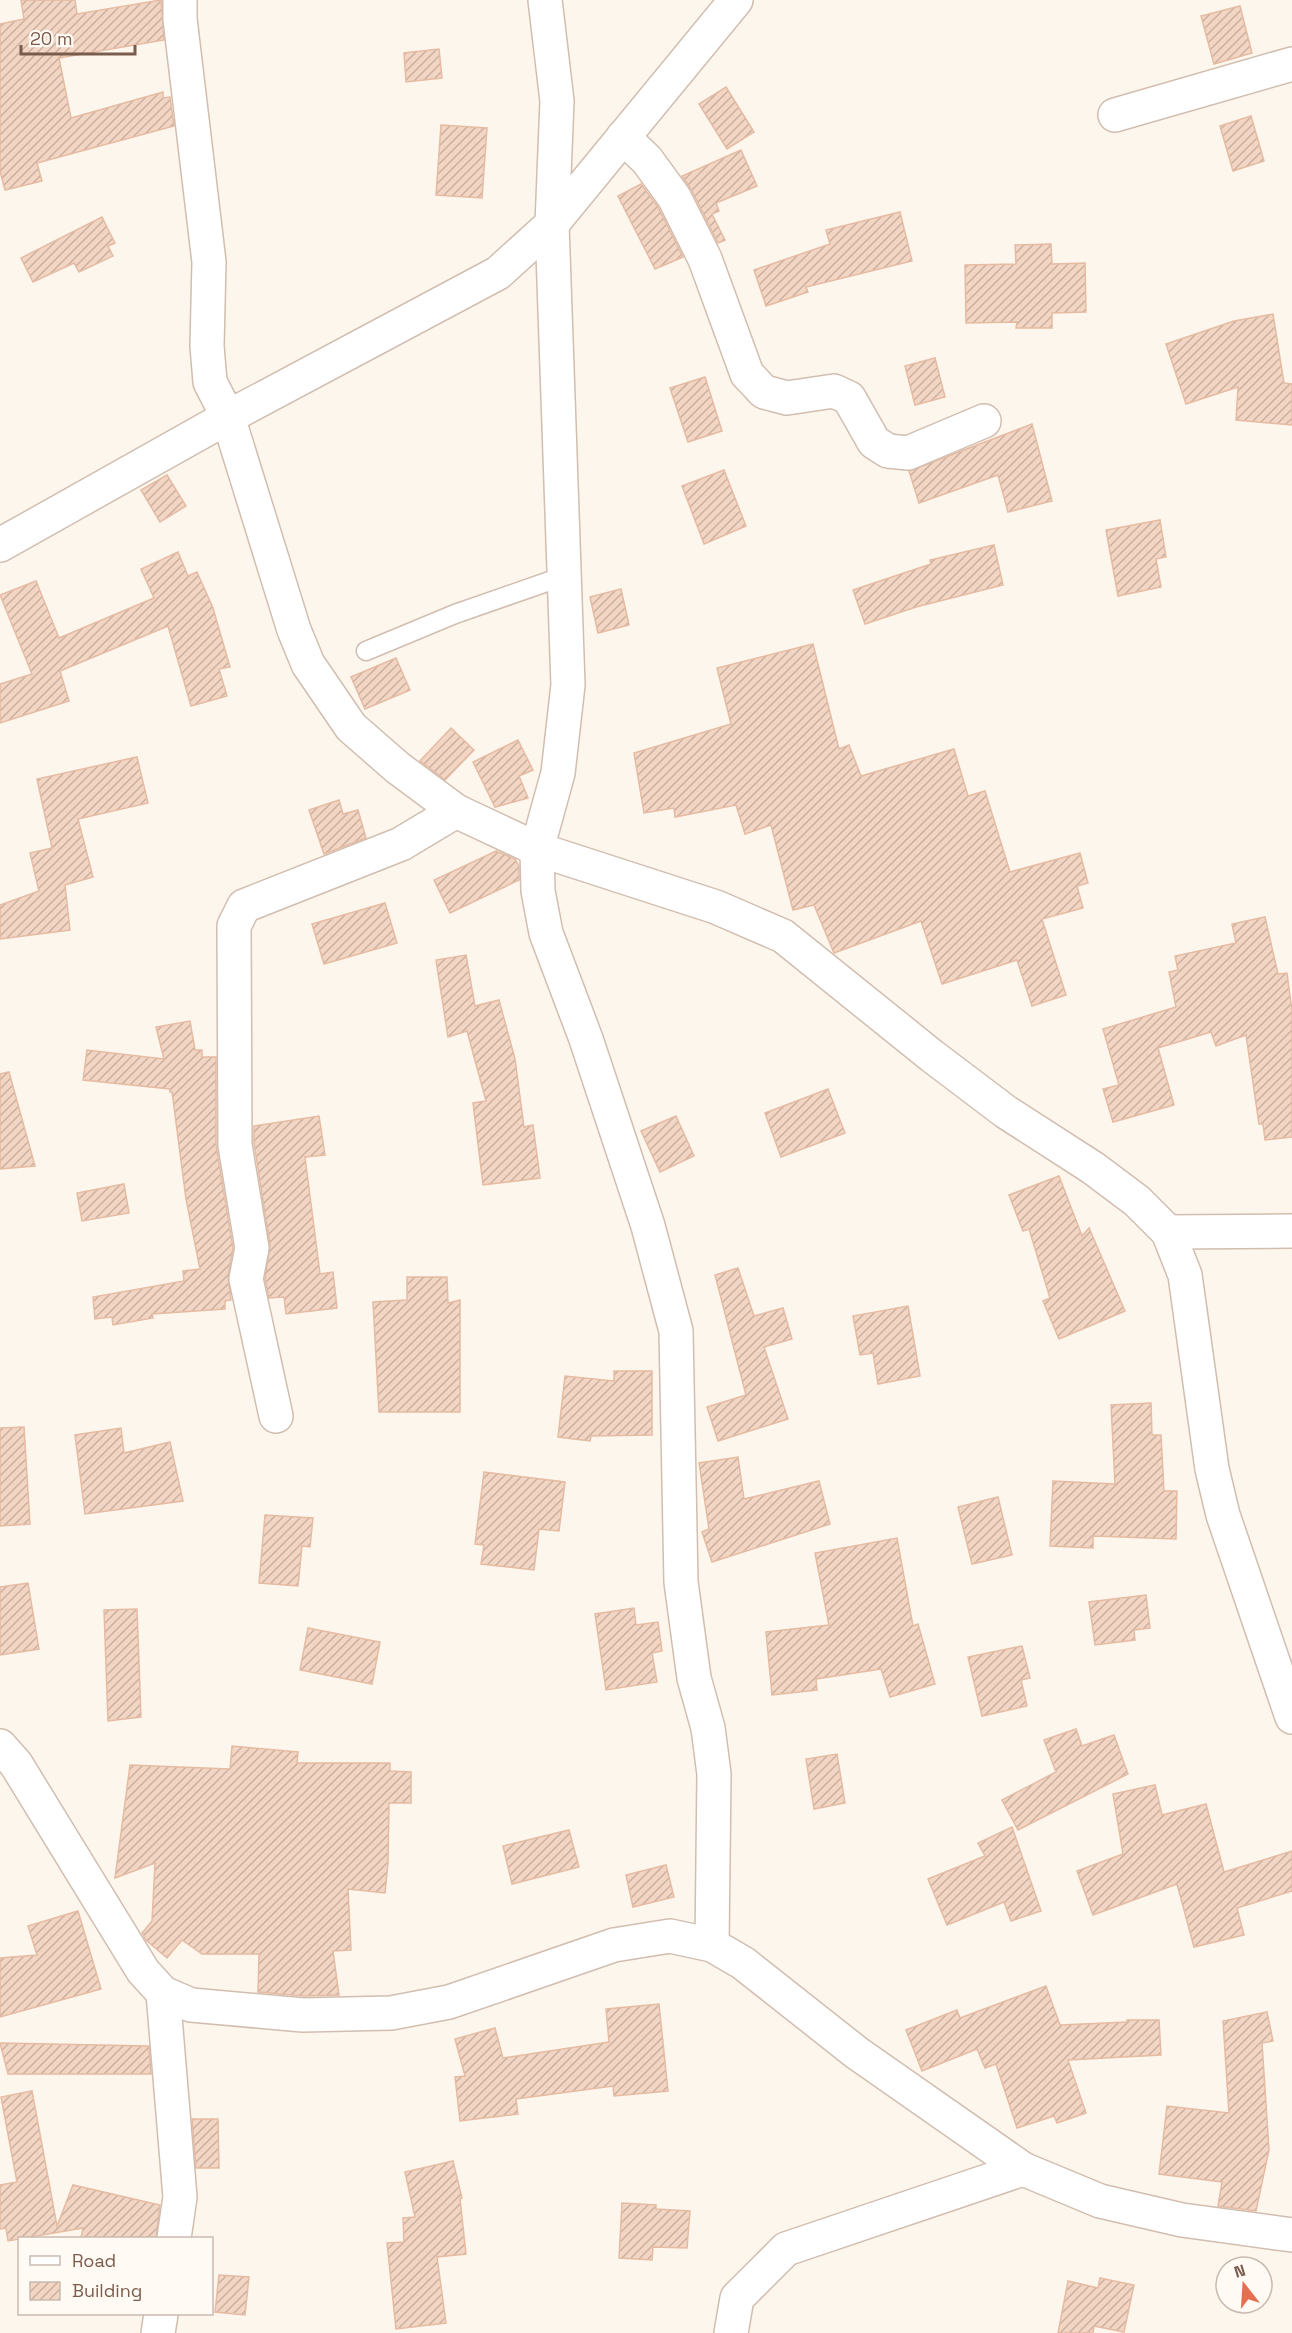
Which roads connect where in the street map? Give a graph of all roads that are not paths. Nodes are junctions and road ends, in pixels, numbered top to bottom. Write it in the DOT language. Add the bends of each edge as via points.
graph roads {
  1 [pos="180,0"];
  2 [pos="545,0"];
  3 [pos="736,0"];
  4 [pos="1292,64"];
  5 [pos="1115,115"];
  6 [pos="623,137"];
  7 [pos="552,224"];
  8 [pos="228,417"];
  9 [pos="984,421"];
  10 [pos="0,545"];
  11 [pos="564,576"];
  12 [pos="366,651"];
  13 [pos="456,811"];
  14 [pos="537,849"];
  15 [pos="1292,1231"];
  16 [pos="1168,1232"];
  17 [pos="276,1416"];
  18 [pos="1292,1716"];
  19 [pos="0,1746"];
  20 [pos="712,1946"];
  21 [pos="163,1993"];
  22 [pos="1023,2169"];
  23 [pos="1292,2235"];
  24 [pos="174,2237"];
  25 [pos="161,2315"];
  26 [pos="158,2333"];
  27 [pos="731,2333"];
  1 -- 8 [label="street" via="209,262 210,382"];
  2 -- 7 [label="street" via="557,101"];
  3 -- 6 [label="street"];
  4 -- 5 [label="street"];
  6 -- 7 [label="street"];
  6 -- 9 [label="street" via="647,160 674,197 705,259 747,374 764,392 787,398 834,391 849,398 874,442 888,451 908,453"];
  7 -- 8 [label="street" via="498,273"];
  7 -- 11 [label="street"];
  8 -- 10 [label="street"];
  8 -- 13 [label="street" via="308,664 351,727"];
  11 -- 12 [label="lane" via="455,614"];
  11 -- 14 [label="street" via="568,685 558,773"];
  13 -- 14 [label="street"];
  13 -- 17 [label="street" via="401,844 244,906 234,926 235,1145 252,1248 246,1279"];
  14 -- 16 [label="street" via="716,907 783,936 1006,1112 1128,1194"];
  14 -- 20 [label="street" via="538,891 546,933 644,1215 676,1331 681,1582 694,1678 708,1728 714,1774"];
  15 -- 16 [label="street"];
  16 -- 18 [label="street" via="1185,1275 1212,1469 1223,1515"];
  19 -- 21 [label="street" via="16,1764 143,1971"];
  20 -- 21 [label="street" via="669,1936 614,1946 449,2002 391,2013 303,2015 210,2008"];
  20 -- 22 [label="street" via="743,1963 857,2053"];
  21 -- 24 [label="street" via="180,2197"];
  22 -- 23 [label="street" via="1100,2201 1182,2220"];
  22 -- 27 [label="street" via="786,2249 737,2298"];
  25 -- 26 [label="street"];
}
